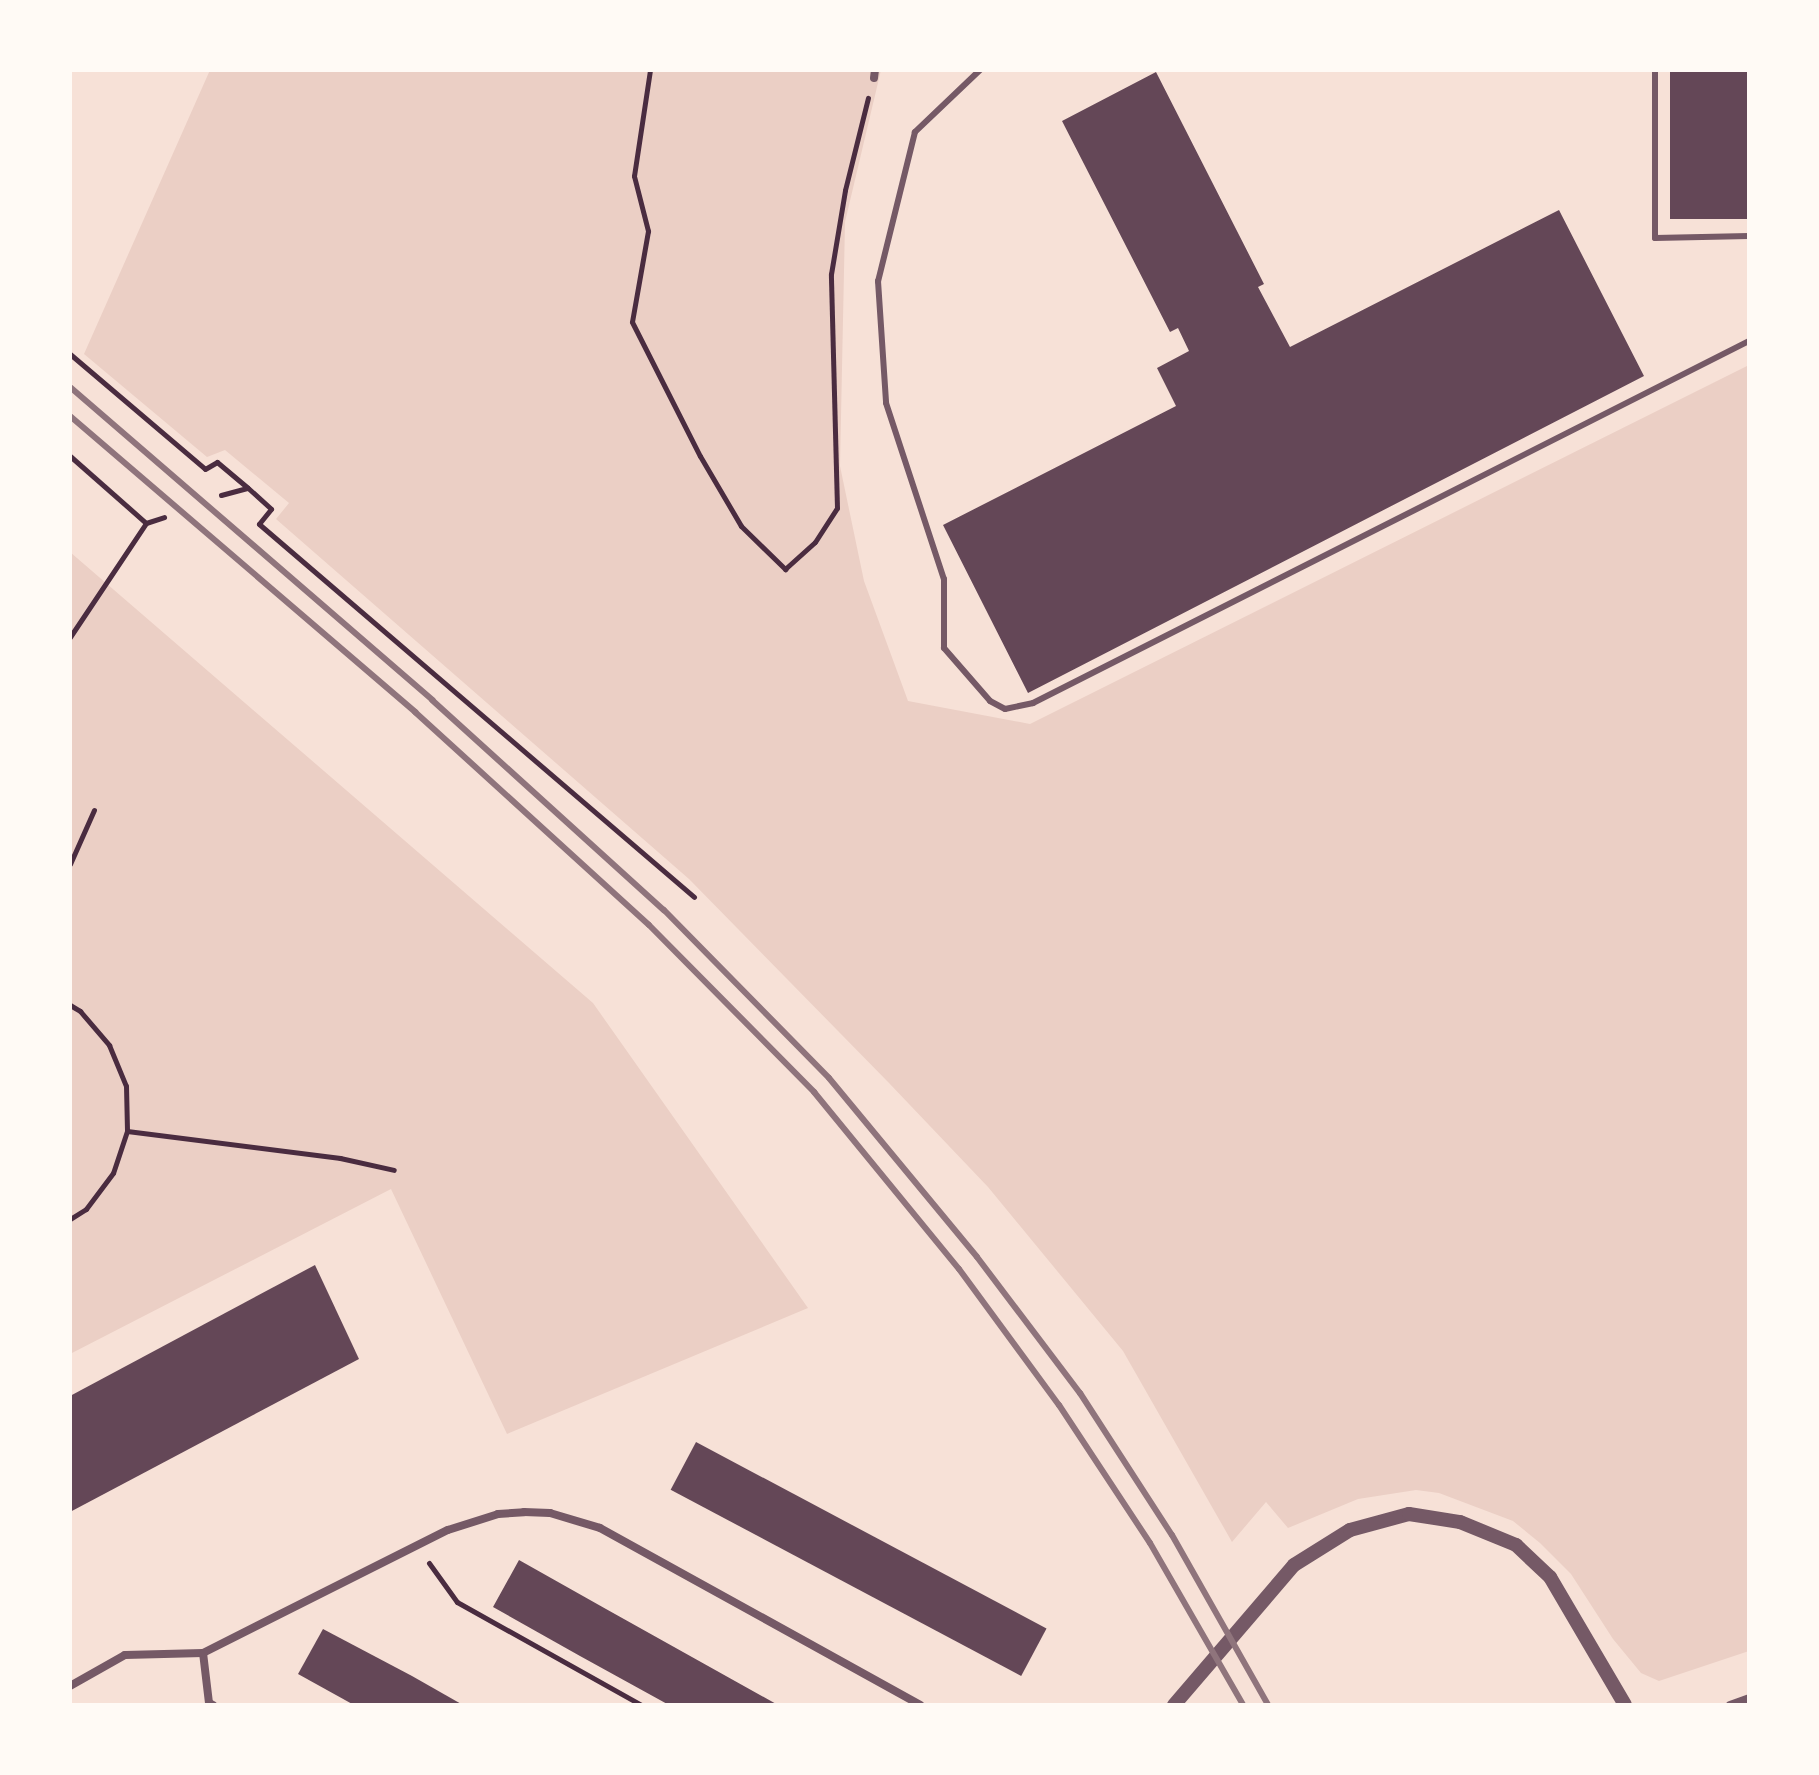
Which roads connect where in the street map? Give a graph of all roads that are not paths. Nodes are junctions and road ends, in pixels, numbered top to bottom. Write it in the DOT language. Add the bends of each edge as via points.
graph roads {
  1 [pos="980,70"];
  2 [pos="1655,70"];
  3 [pos="1749,236"];
  4 [pos="1749,341"];
  5 [pos="203,1653"];
  6 [pos="70,1686"];
  7 [pos="1749,1698"];
  8 [pos="213,1705"];
  9 [pos="920,1705"];
  10 [pos="1174,1705"];
  11 [pos="1625,1705"];
  12 [pos="1730,1705"];
  1 -- 4 [label="lane" via="915,132 878,281 886,403 944,579 944,648 990,701 1005,709 1033,703"];
  2 -- 3 [label="lane" via="1655,238"];
  5 -- 6 [label="street" via="125,1655"];
  5 -- 8 [label="street"];
  5 -- 9 [label="street" via="472,1520 524,1512 600,1528"];
  7 -- 12 [label="street"];
  10 -- 11 [label="street" via="1294,1565 1350,1530 1409,1514 1460,1522 1516,1545 1550,1577"];
}
